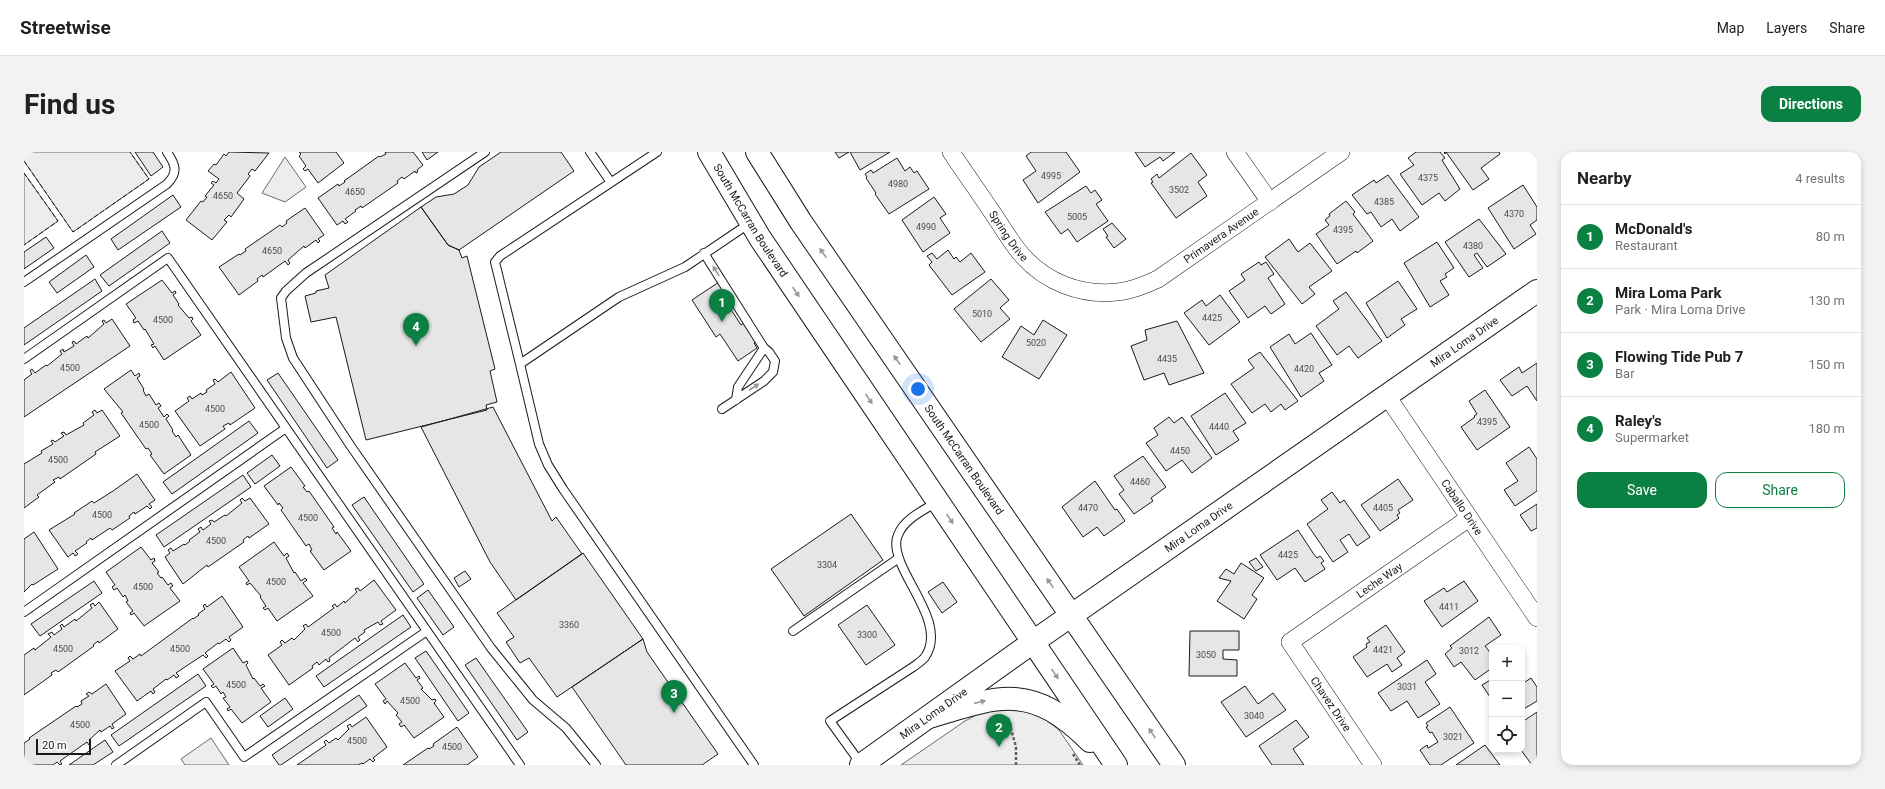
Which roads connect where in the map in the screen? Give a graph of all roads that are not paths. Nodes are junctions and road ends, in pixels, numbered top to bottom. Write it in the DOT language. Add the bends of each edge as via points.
graph roads {
  1 [pos="167,152"];
  2 [pos="485,152"];
  3 [pos="590,152"];
  4 [pos="657,152"];
  5 [pos="709,152"];
  6 [pos="757,152"];
  7 [pos="951,152"];
  8 [pos="1235,152"];
  9 [pos="1341,152"];
  10 [pos="610,181"];
  11 [pos="1270,202"];
  12 [pos="751,223"];
  13 [pos="704,253"];
  14 [pos="24,282"];
  15 [pos="1090,292"];
  16 [pos="1537,292"];
  17 [pos="764,348"];
  18 [pos="24,359"];
  19 [pos="520,364"];
  20 [pos="1387,396"];
  21 [pos="736,400"];
  22 [pos="722,409"];
  23 [pos="286,428"];
  24 [pos="938,501"];
  25 [pos="1469,518"];
  26 [pos="899,558"];
  27 [pos="24,612"];
  28 [pos="1072,614"];
  29 [pos="1537,618"];
  30 [pos="427,631"];
  31 [pos="793,632"];
  32 [pos="1033,642"];
  33 [pos="1290,642"];
  34 [pos="929,716"];
  35 [pos="116,765"];
  36 [pos="520,765"];
  37 [pos="596,765"];
  38 [pos="754,765"];
  39 [pos="861,765"];
  40 [pos="1115,765"];
  41 [pos="1174,765"];
  42 [pos="1373,765"];
  1 -- 14 [label="lane" via="176,169 167,184"];
  2 -- 37 [label="lane" via="306,273 286,290 281,298 286,338 293,358 350,445 491,648 533,700 566,728"];
  3 -- 10 [label="lane"];
  4 -- 10 [label="lane"];
  5 -- 12 [label="main road, South McCarran Boulevard"];
  28 -- 6 [label="main road, South McCarran Boulevard, one-way" via="801,222"];
  7 -- 15 [label="street, Spring Drive" via="1021,255 1037,270 1056,282"];
  8 -- 11 [label="street"];
  9 -- 11 [label="street, Primavera Avenue"];
  10 -- 19 [label="lane" via="500,256 495,262"];
  11 -- 15 [label="street, Primavera Avenue" via="1158,279 1138,288 1117,292"];
  12 -- 13 [label="lane"];
  12 -- 24 [label="main road, South McCarran Boulevard, one-way"];
  17 -- 13 [label="lane, one-way"];
  13 -- 19 [label="lane" via="667,276 619,296"];
  16 -- 20 [label="main road, Mira Loma Drive"];
  17 -- 21 [label="lane" via="738,387"];
  21 -- 17 [label="lane, one-way" via="773,372 775,361"];
  18 -- 23 [label="lane" via="168,258"];
  19 -- 38 [label="lane" via="540,444 548,465"];
  20 -- 25 [label="street, Caballo Drive"];
  20 -- 28 [label="main road, Mira Loma Drive"];
  21 -- 22 [label="lane"];
  23 -- 27 [label="lane"];
  23 -- 30 [label="lane"];
  24 -- 26 [label="lane" via="912,518 898,534 896,541"];
  24 -- 32 [label="main road, South McCarran Boulevard, one-way"];
  25 -- 29 [label="street, Caballo Drive"];
  25 -- 33 [label="street, Leche Way"];
  26 -- 31 [label="lane"];
  26 -- 39 [label="lane" via="929,620 930,647 924,658 913,667 830,721"];
  28 -- 32 [label="main road, Mira Loma Drive"];
  41 -- 28 [label="main road, South McCarran Boulevard, one-way"];
  30 -- 35 [label="lane" via="244,757 206,702"];
  30 -- 36 [label="lane"];
  32 -- 34 [label="main road, Mira Loma Drive"];
  32 -- 40 [label="main road, South McCarran Boulevard, one-way"];
  33 -- 42 [label="street, Chavez Drive"];
  34 -- 39 [label="main road, Mira Loma Drive"];
  34 -- 40 [label="main road, one-way" via="995,698 1020,699 1036,703 1056,712"];
}
